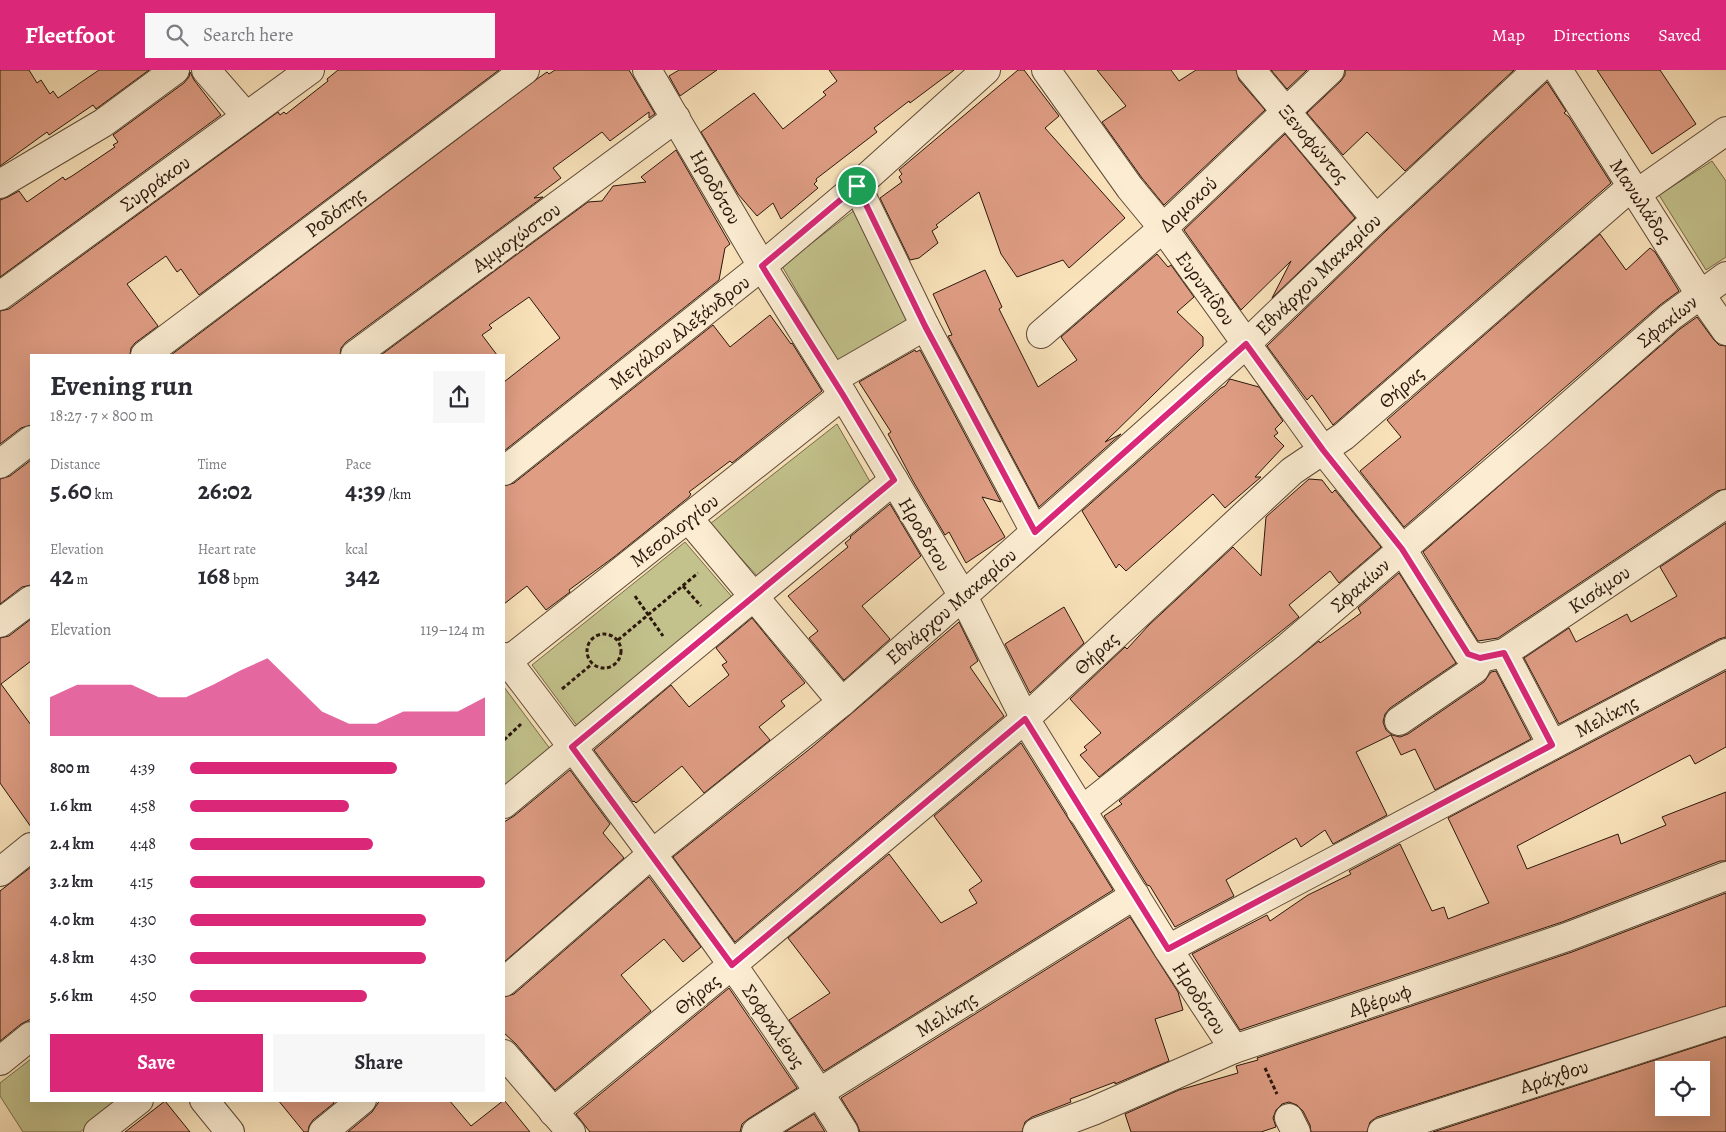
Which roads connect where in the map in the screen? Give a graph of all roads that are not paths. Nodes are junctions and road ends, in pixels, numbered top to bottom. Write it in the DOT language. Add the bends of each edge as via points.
graph roads {
  1 [pos="175,70"];
  2 [pos="206,70"];
  3 [pos="310,70"];
  4 [pos="524,70"];
  5 [pos="986,70"];
  6 [pos="1046,70"];
  7 [pos="1251,70"];
  8 [pos="1330,70"];
  9 [pos="1538,70"];
  10 [pos="1558,70"];
  11 [pos="652,72"];
  12 [pos="1286,111"];
  13 [pos="246,116"];
  14 [pos="676,118"];
  15 [pos="1726,131"];
  16 [pos="0,184"];
  17 [pos="857,186"];
  18 [pos="1634,190"];
  19 [pos="1376,219"];
  20 [pos="1163,228"];
  21 [pos="762,266"];
  22 [pos="1726,276"];
  23 [pos="1700,294"];
  24 [pos="0,296"];
  25 [pos="925,326"];
  26 [pos="1726,331"];
  27 [pos="1041,334"];
  28 [pos="1246,344"];
  29 [pos="146,354"];
  30 [pos="356,354"];
  31 [pos="838,387"];
  32 [pos="30,441"];
  33 [pos="1323,450"];
  34 [pos="0,464"];
  35 [pos="505,470"];
  36 [pos="894,480"];
  37 [pos="1726,504"];
  38 [pos="688,518"];
  39 [pos="1035,532"];
  40 [pos="1402,549"];
  41 [pos="963,596"];
  42 [pos="753,598"];
  43 [pos="30,601"];
  44 [pos="0,623"];
  45 [pos="1726,653"];
  46 [pos="1484,655"];
  47 [pos="505,661"];
  48 [pos="842,702"];
  49 [pos="1025,719"];
  50 [pos="1399,721"];
  51 [pos="1552,745"];
  52 [pos="572,747"];
  53 [pos="505,803"];
  54 [pos="1081,811"];
  55 [pos="30,847"];
  56 [pos="652,854"];
  57 [pos="0,872"];
  58 [pos="1726,876"];
  59 [pos="1135,896"];
  60 [pos="1168,949"];
  61 [pos="732,965"];
  62 [pos="505,981"];
  63 [pos="1726,1021"];
  64 [pos="30,1037"];
  65 [pos="1245,1045"];
  66 [pos="505,1055"];
  67 [pos="0,1061"];
  68 [pos="820,1094"];
  69 [pos="137,1102"];
  70 [pos="206,1102"];
  71 [pos="360,1102"];
  72 [pos="553,1112"];
  73 [pos="1095,1121"];
  74 [pos="98,1132"];
  75 [pos="230,1132"];
  76 [pos="323,1132"];
  77 [pos="572,1132"];
  78 [pos="756,1132"];
  79 [pos="844,1132"];
  80 [pos="1037,1132"];
  81 [pos="1382,1132"];
  1 -- 16 [label="street" via="103,123"];
  2 -- 13 [label="street"];
  3 -- 13 [label="street, Συρράκου"];
  4 -- 29 [label="street, Ροδόπης"];
  5 -- 17 [label="street, Μεγάλου Αλεξάνδρου"];
  6 -- 20 [label="street, Ευρυπίδου" via="1130,188"];
  7 -- 12 [label="street, Ξενοφώντος"];
  8 -- 12 [label="street, Δομοκού"];
  9 -- 19 [label="street, Εθνάρχου Μακαρίου"];
  10 -- 18 [label="street, Μανωλάδος"];
  11 -- 14 [label="street, Ηροδότου"];
  12 -- 19 [label="street, Ξενοφώντος"];
  12 -- 20 [label="street, Δομοκού"];
  13 -- 24 [label="street, Συρράκου"];
  14 -- 21 [label="street, Ηροδότου"];
  14 -- 30 [label="street, Αμμοχώστου"];
  15 -- 18 [label="street, Θήρας"];
  17 -- 21 [label="street, Μεγάλου Αλεξάνδρου"];
  17 -- 25 [label="street"];
  18 -- 23 [label="street, Μανωλάδος"];
  18 -- 33 [label="street, Θήρας" via="1344,436"];
  19 -- 28 [label="street, Εθνάρχου Μακαρίου"];
  20 -- 27 [label="street, Δομοκού"];
  20 -- 28 [label="street, Ευρυπίδου"];
  21 -- 31 [label="street, Ηροδότου"];
  21 -- 35 [label="street, Μεγάλου Αλεξάνδρου"];
  22 -- 23 [label="street, Σφακίων"];
  23 -- 26 [label="street, Μανωλάδος"];
  23 -- 40 [label="street, Σφακίων"];
  25 -- 31 [label="street, Μεσολογγίου"];
  25 -- 39 [label="street"];
  28 -- 33 [label="street, Ευρυπίδου"];
  28 -- 39 [label="street, Εθνάρχου Μακαρίου"];
  31 -- 36 [label="street, Ηροδότου"];
  31 -- 38 [label="street, Μεσολογγίου"];
  32 -- 34 [label="street"];
  33 -- 40 [label="street, Ευρυπίδου"];
  33 -- 49 [label="street, Θήρας" via="1292,471"];
  36 -- 41 [label="street, Ηροδότου"];
  36 -- 42 [label="street"];
  37 -- 46 [label="street, Κισάμου"];
  38 -- 42 [label="street"];
  38 -- 47 [label="street, Μεσολογγίου"];
  39 -- 41 [label="street, Εθνάρχου Μακαρίου"];
  40 -- 46 [label="street, Ευρυπίδου"];
  40 -- 54 [label="street, Σφακίων" via="1288,647"];
  41 -- 48 [label="street, Εθνάρχου Μακαρίου"];
  41 -- 49 [label="street, Ηροδότου"];
  42 -- 48 [label="street"];
  42 -- 52 [label="street"];
  43 -- 44 [label="street"];
  45 -- 51 [label="street, Μελίκης"];
  46 -- 50 [label="street, Κισάμου" via="1474,669"];
  46 -- 51 [label="street, Ευρυπίδου"];
  47 -- 52 [label="street, Σοφοκλέους"];
  48 -- 56 [label="street, Εθνάρχου Μακαρίου"];
  49 -- 54 [label="street, Ηροδότου"];
  49 -- 61 [label="street, Θήρας"];
  51 -- 60 [label="street, Μελίκης"];
  52 -- 53 [label="street"];
  52 -- 56 [label="street, Σοφοκλέους"];
  54 -- 59 [label="street, Ηροδότου"];
  55 -- 57 [label="street"];
  56 -- 61 [label="street, Σοφοκλέους"];
  56 -- 62 [label="street, Εθνάρχου Μακαρίου"];
  58 -- 65 [label="street, Αβέρωφ" via="1567,937"];
  59 -- 60 [label="street, Ηροδότου"];
  59 -- 68 [label="street, Μελίκης"];
  60 -- 65 [label="street, Ηροδότου"];
  61 -- 68 [label="street, Σοφοκλέους"];
  61 -- 72 [label="street, Θήρας"];
  63 -- 81 [label="street, Αράχθου"];
  64 -- 67 [label="street"];
  65 -- 73 [label="street, Αβέρωφ"];
  66 -- 72 [label="street"];
  68 -- 78 [label="street, Μελίκης"];
  68 -- 79 [label="street, Σοφοκλέους"];
  69 -- 74 [label="street"];
  70 -- 75 [label="street"];
  71 -- 76 [label="street"];
  72 -- 77 [label="street"];
  73 -- 80 [label="street, Αβέρωφ"];
}
